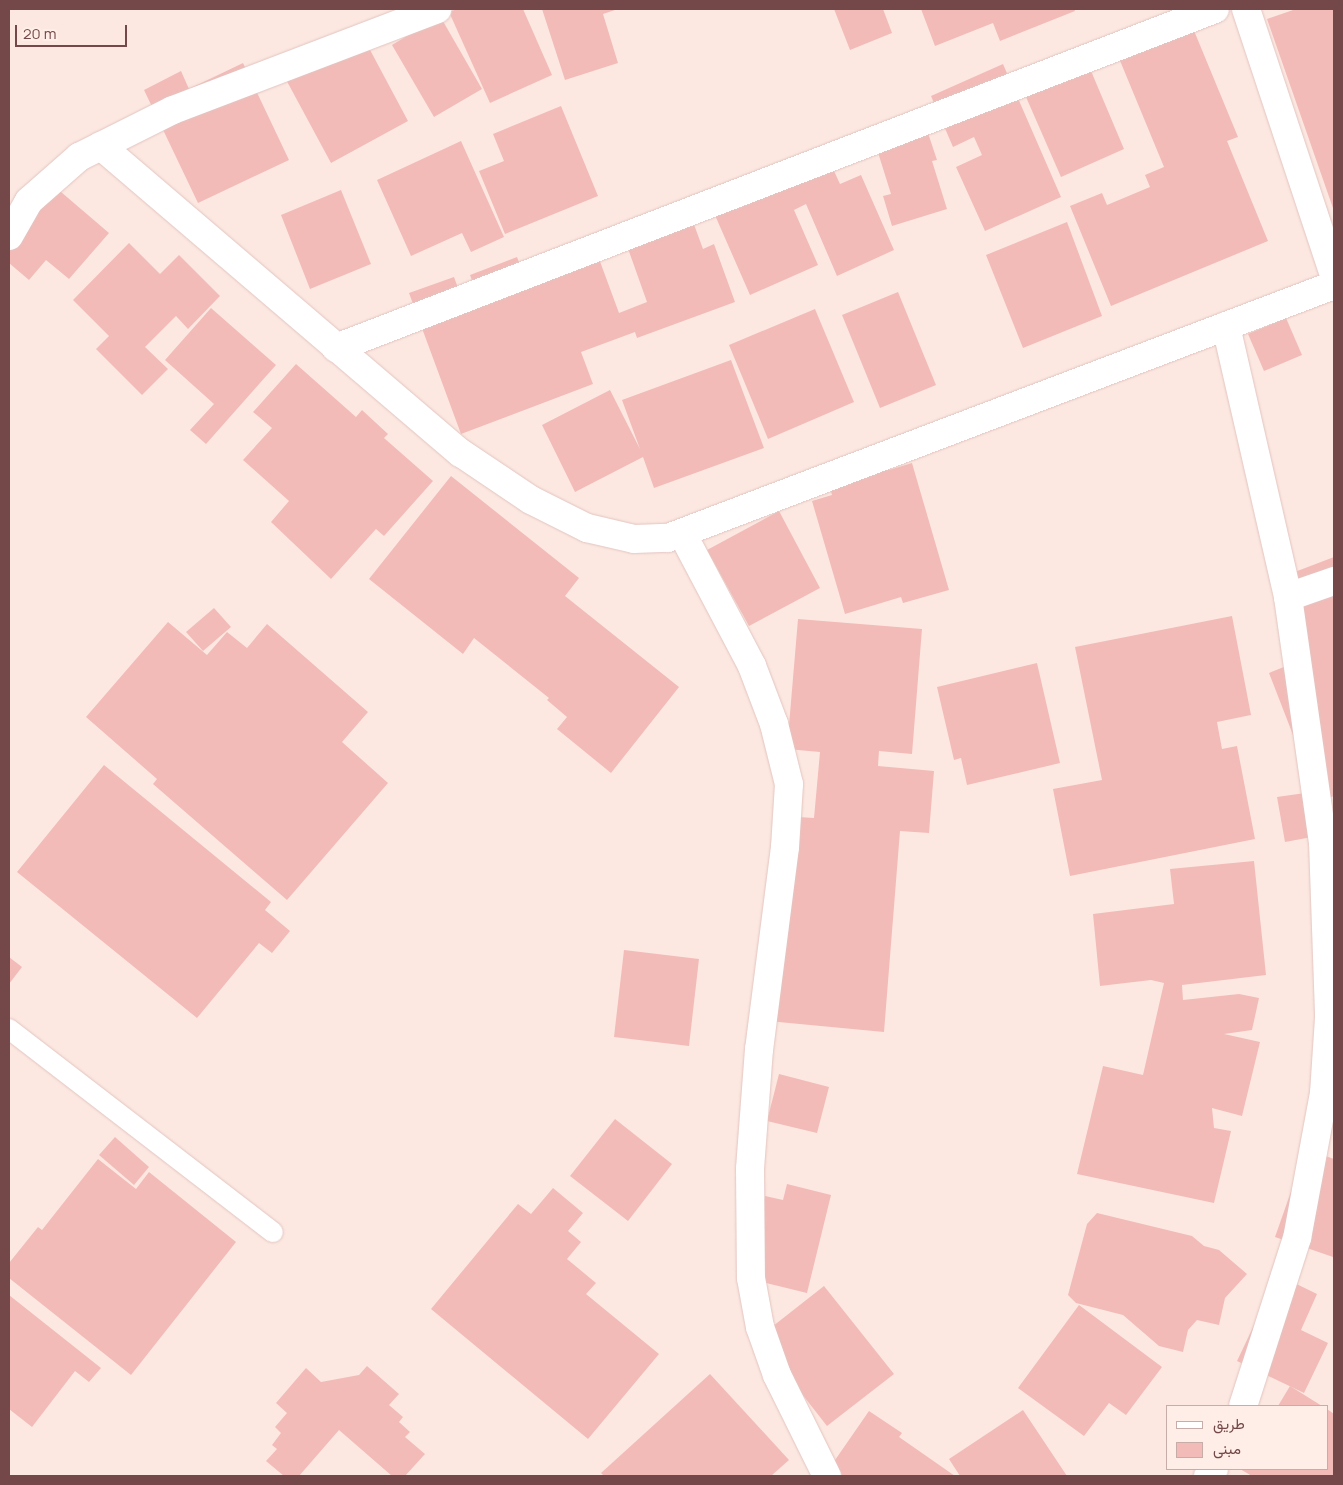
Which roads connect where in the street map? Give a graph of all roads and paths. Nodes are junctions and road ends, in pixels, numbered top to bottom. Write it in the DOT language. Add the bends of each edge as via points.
graph roads {
  1 [pos="437,9"];
  2 [pos="1214,9"];
  3 [pos="1246,9"];
  4 [pos="101,146"];
  5 [pos="9,236"];
  6 [pos="1334,275"];
  7 [pos="1334,284"];
  8 [pos="1226,326"];
  9 [pos="336,348"];
  10 [pos="682,532"];
  11 [pos="1334,581"];
  12 [pos="1288,597"];
  13 [pos="1329,841"];
  14 [pos="9,1029"];
  15 [pos="273,1232"];
  16 [pos="1243,1405"];
  17 [pos="827,1476"];
  1 -- 4 [label="street" via="173,110"];
  2 -- 9 [label="street"];
  3 -- 6 [label="street"];
  4 -- 5 [label="street" via="79,157 29,201"];
  4 -- 9 [label="street"];
  7 -- 8 [label="street"];
  8 -- 10 [label="street"];
  8 -- 12 [label="street"];
  9 -- 10 [label="street" via="461,453 532,500 587,528 634,539 668,538"];
  10 -- 17 [label="street" via="752,666 774,724 788,784 751,1151 751,1278 760,1327 777,1376"];
  11 -- 12 [label="street"];
  12 -- 13 [label="street"];
  13 -- 16 [label="street" via="1329,1018 1324,1093 1297,1238"];
  14 -- 15 [label="lane"];
}
